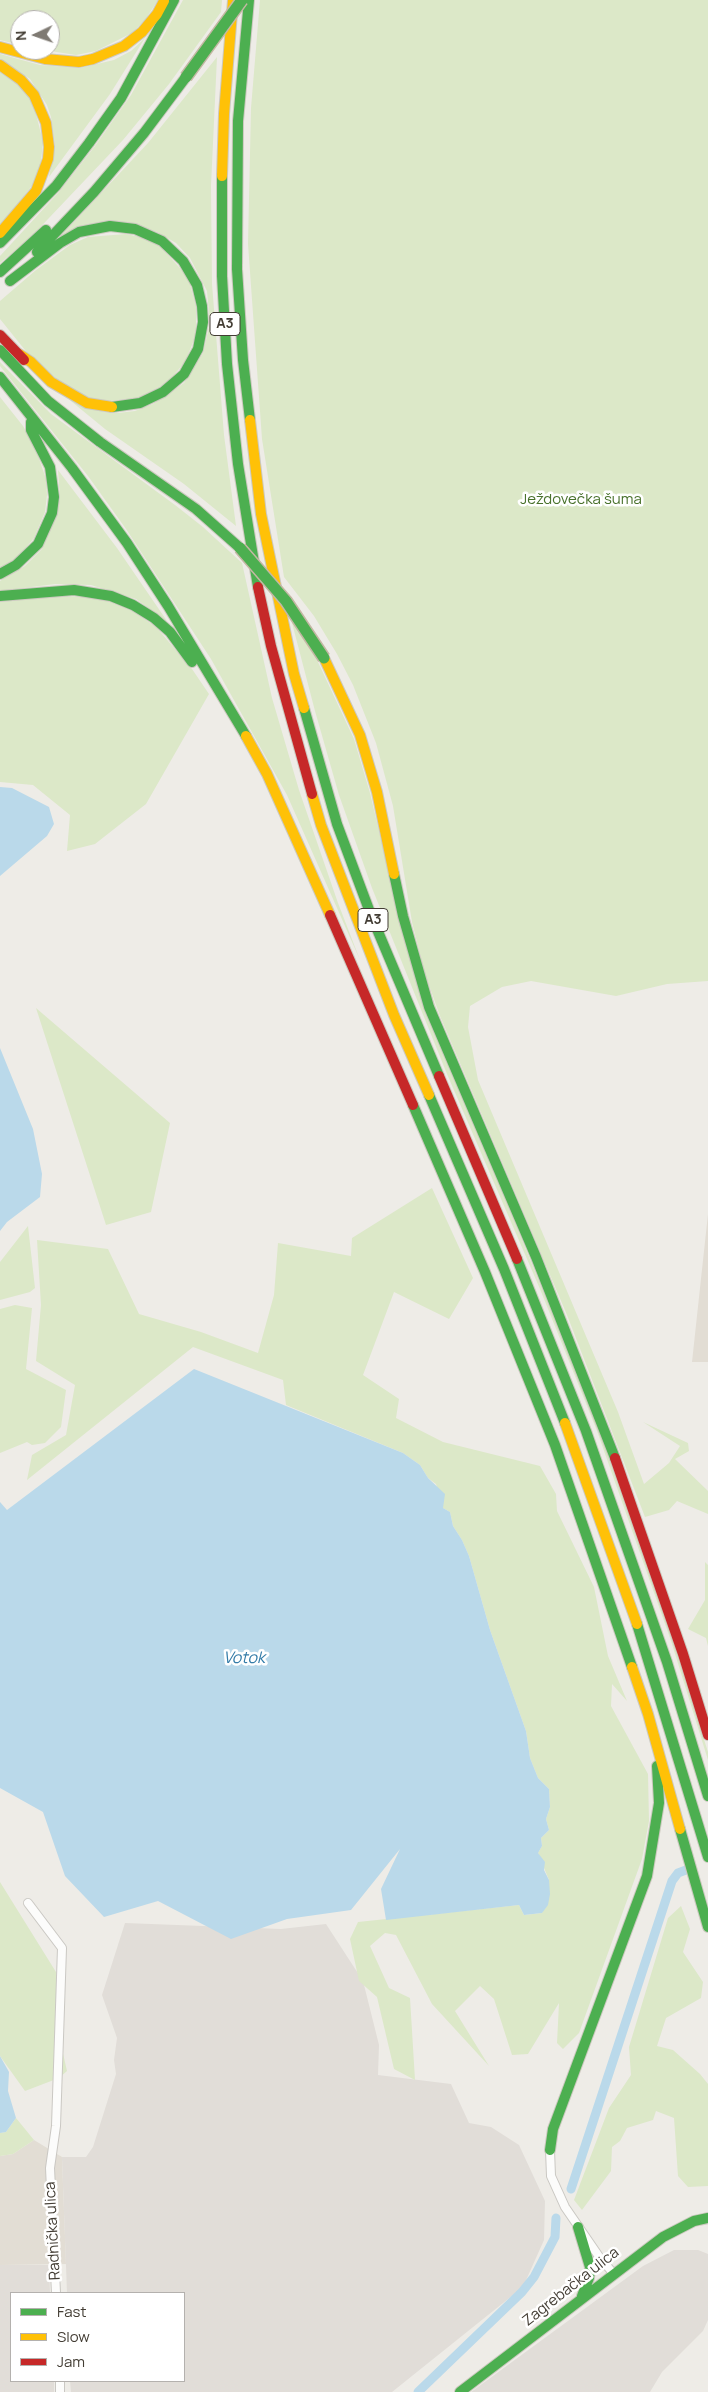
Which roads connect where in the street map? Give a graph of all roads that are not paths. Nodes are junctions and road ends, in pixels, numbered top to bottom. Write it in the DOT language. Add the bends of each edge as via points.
graph roads {
  1 [pos="164,0"];
  2 [pos="174,0"];
  3 [pos="234,0"];
  4 [pos="242,0"];
  5 [pos="249,0"];
  6 [pos="0,47"];
  7 [pos="0,65"];
  8 [pos="177,88"];
  9 [pos="0,233"];
  10 [pos="0,243"];
  11 [pos="0,272"];
  12 [pos="5,286"];
  13 [pos="0,335"];
  14 [pos="0,350"];
  15 [pos="18,354"];
  16 [pos="0,377"];
  17 [pos="31,416"];
  18 [pos="133,465"];
  19 [pos="0,574"];
  20 [pos="0,596"];
  21 [pos="234,714"];
  22 [pos="648,1714"];
  23 [pos="708,1735"];
  24 [pos="708,1796"];
  25 [pos="708,1857"];
  26 [pos="28,1903"];
  27 [pos="708,1927"];
  28 [pos="550,2150"];
  29 [pos="708,2218"];
  30 [pos="578,2227"];
  31 [pos="613,2273"];
  32 [pos="56,2292"];
  33 [pos="581,2298"];
  34 [pos="460,2392"];
  1 -- 6 [label="main road" via="142,32 124,46 93,59 79,62 45,59"];
  2 -- 10 [label="main road" via="121,98 89,143 56,186"];
  3 -- 25 [label="main road, A3" via="225,97 221,208 227,364 246,515 273,655 321,826 353,914 504,1269 572,1439 649,1658"];
  4 -- 8 [label="main road, bridge"];
  5 -- 24 [label="main road, A3" via="238,121 237,270 242,351 260,514 294,674 337,824 371,915 586,1431 667,1662"];
  7 -- 9 [label="main road" via="22,80 34,95 49,135 48,159 36,191"];
  8 -- 11 [label="main road" via="87,188"];
  8 -- 12 [label="main road" via="94,192"];
  12 -- 15 [label="main road" via="52,248 79,232 110,226 135,229 162,241 183,261 197,285 202,306 201,336 188,368 172,386 140,403 109,407 88,403 51,382"];
  13 -- 15 [label="main road"];
  14 -- 18 [label="main road" via="48,401"];
  15 -- 18 [label="main road" via="72,408 126,450"];
  16 -- 17 [label="main road"];
  17 -- 19 [label="main road" via="31,430 50,467 54,497 52,512 38,544 16,566"];
  17 -- 21 [label="main road" via="127,543"];
  18 -- 23 [label="main road, bridge" via="196,509 240,548 267,578 324,658 360,736 378,792 403,916 429,1007 603,1424"];
  20 -- 21 [label="main road" via="74,590 111,596 133,605 170,632 220,706"];
  21 -- 22 [label="main road" via="296,836 485,1272 555,1445"];
  22 -- 27 [label="main road"];
  22 -- 28 [label="main road" via="660,1803 653,1848 646,1876 553,2128"];
  26 -- 32 [label="street, Radnička ulica" via="62,1948 56,2126 50,2168"];
  28 -- 30 [label="street" via="551,2176"];
  29 -- 31 [label="main road, Zagrebačka ulica" via="694,2221 663,2237"];
  30 -- 31 [label="street"];
  30 -- 33 [label="main road" via="590,2267"];
  31 -- 33 [label="main road, Zagrebačka ulica"];
  33 -- 34 [label="main road, Zagrebačka ulica"];
}
